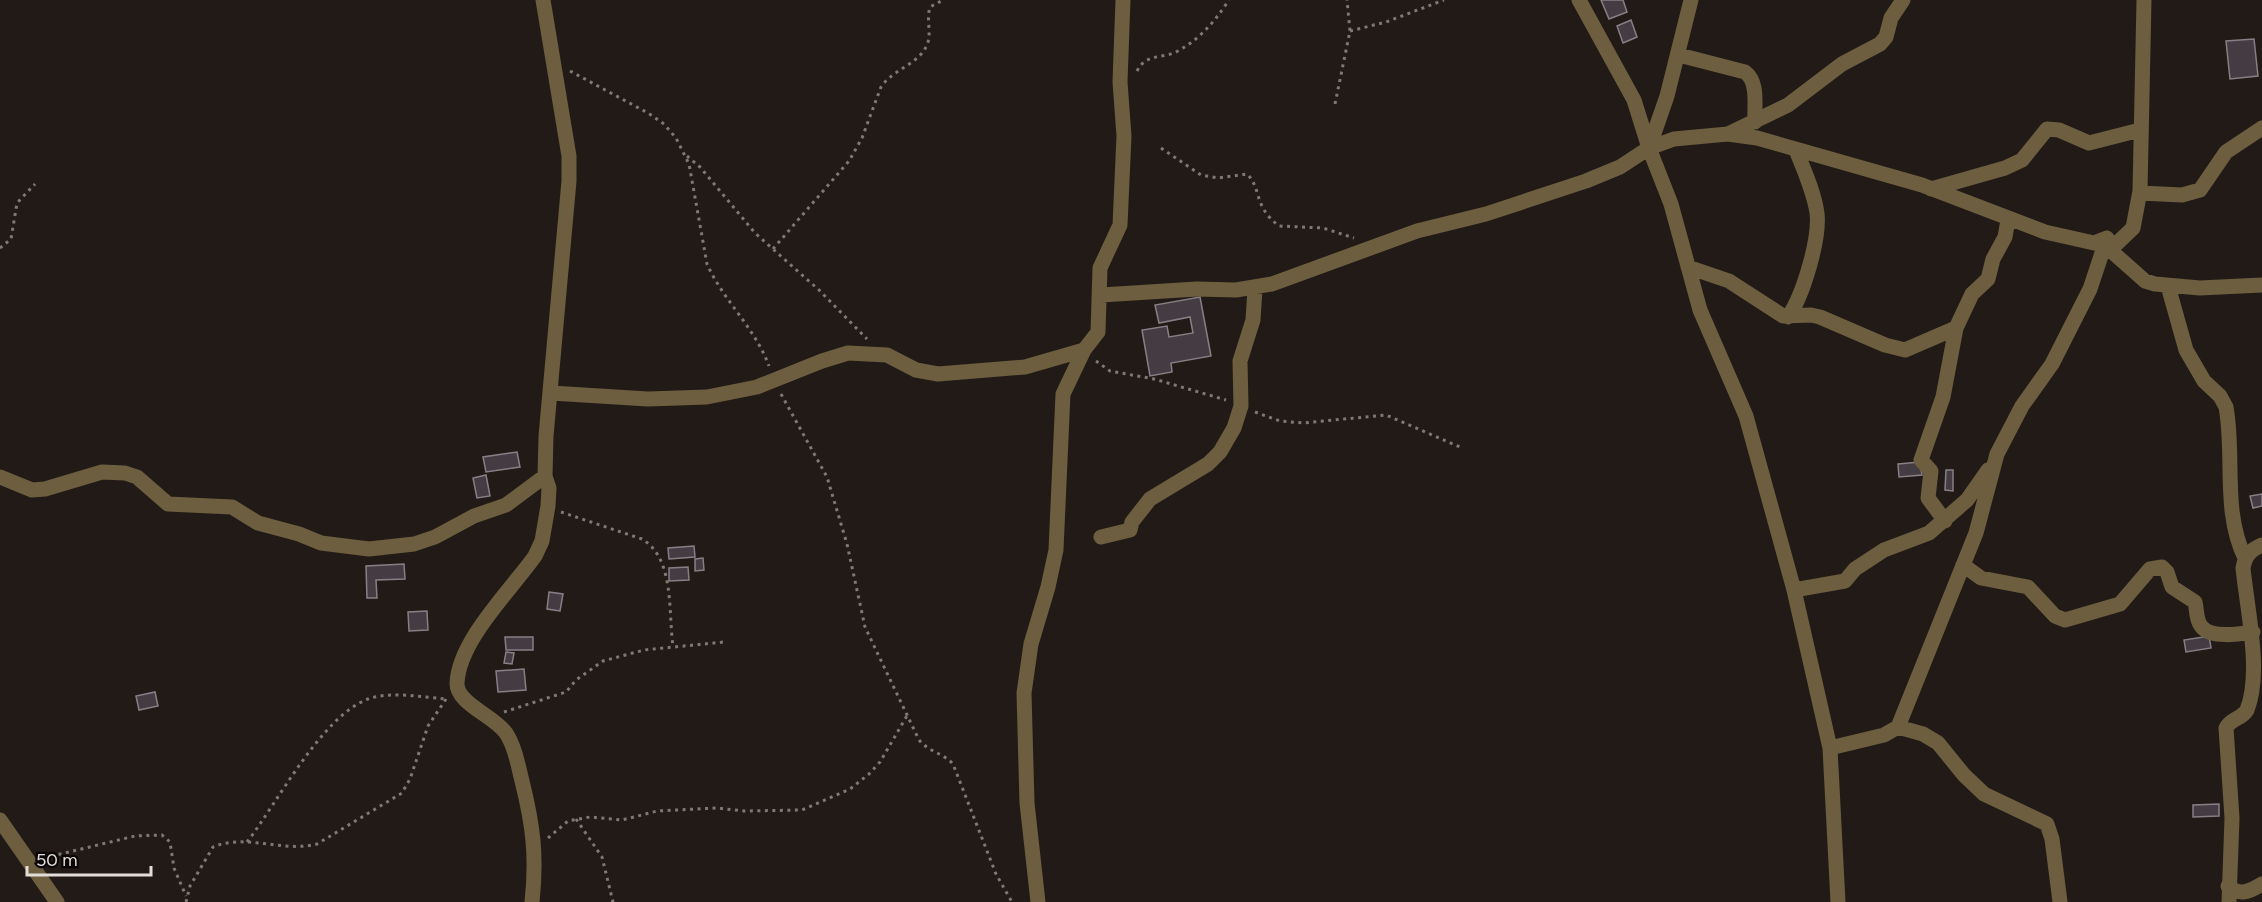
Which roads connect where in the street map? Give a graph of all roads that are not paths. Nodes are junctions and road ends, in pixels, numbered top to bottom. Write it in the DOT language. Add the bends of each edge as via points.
graph roads {
  1 [pos="543,0"];
  2 [pos="1123,0"];
  3 [pos="1579,0"];
  4 [pos="1690,0"];
  5 [pos="1903,0"];
  6 [pos="2144,0"];
  7 [pos="1679,55"];
  8 [pos="1755,122"];
  9 [pos="2262,128"];
  10 [pos="2140,130"];
  11 [pos="1728,134"];
  12 [pos="1649,148"];
  13 [pos="1796,150"];
  14 [pos="1931,189"];
  15 [pos="2140,193"];
  16 [pos="2008,220"];
  17 [pos="2109,244"];
  18 [pos="1688,267"];
  19 [pos="2262,285"];
  20 [pos="2168,286"];
  21 [pos="1256,289"];
  22 [pos="1101,295"];
  23 [pos="1788,317"];
  24 [pos="1956,328"];
  25 [pos="1084,350"];
  26 [pos="551,393"];
  27 [pos="1997,454"];
  28 [pos="545,476"];
  29 [pos="0,477"];
  30 [pos="1945,521"];
  31 [pos="1101,537"];
  32 [pos="2262,545"];
  33 [pos="2245,558"];
  34 [pos="1963,565"];
  35 [pos="1794,590"];
  36 [pos="2258,648"];
  37 [pos="1898,727"];
  38 [pos="1830,748"];
  39 [pos="0,820"];
  40 [pos="2262,884"];
  41 [pos="2228,886"];
  42 [pos="57,902"];
  43 [pos="532,902"];
  44 [pos="1038,902"];
  45 [pos="1838,902"];
  46 [pos="2060,902"];
  47 [pos="2229,902"];
  1 -- 26 [label="street" via="569,156"];
  2 -- 22 [label="street" via="1123,204 1120,225 1100,268"];
  3 -- 12 [label="street" via="1634,100"];
  4 -- 7 [label="street"];
  5 -- 8 [label="street" via="1880,44 1848,60 1807,93"];
  6 -- 10 [label="street"];
  7 -- 8 [label="street" via="1750,76"];
  7 -- 12 [label="street"];
  8 -- 11 [label="street"];
  9 -- 15 [label="street" via="2226,152 2200,190 2182,195"];
  10 -- 14 [label="street" via="2088,143 2047,129 2022,160"];
  10 -- 15 [label="street"];
  11 -- 12 [label="street" via="1674,139"];
  11 -- 13 [label="street"];
  12 -- 18 [label="street" via="1671,204"];
  12 -- 21 [label="street" via="1620,167 1586,181 1486,214 1417,231"];
  13 -- 14 [label="street"];
  13 -- 23 [label="street" via="1817,218 1807,270"];
  14 -- 16 [label="street"];
  15 -- 17 [label="street" via="2133,228"];
  16 -- 17 [label="street" via="2044,232"];
  16 -- 24 [label="street" via="2006,237 1993,259 1986,283 1972,294"];
  17 -- 20 [label="street" via="2145,281"];
  17 -- 27 [label="street" via="2052,364 2022,406"];
  18 -- 23 [label="street" via="1729,281"];
  18 -- 35 [label="street" via="1700,310 1746,416"];
  19 -- 20 [label="street"];
  20 -- 33 [label="street" via="2186,350 2204,381 2226,407 2231,499"];
  21 -- 22 [label="street"];
  21 -- 31 [label="street" via="1253,320 1238,372 1241,406 1220,452 1208,464 1150,499 1130,530"];
  22 -- 25 [label="street" via="1098,332"];
  23 -- 24 [label="street" via="1820,317 1905,350"];
  24 -- 30 [label="street" via="1943,397 1921,459 1931,471 1926,493 1930,504"];
  25 -- 26 [label="street" via="1025,367 938,374 916,370 887,355 839,355 757,387 707,397 648,399"];
  25 -- 44 [label="street" via="1062,394 1056,549 1031,644 1024,693 1027,803"];
  26 -- 28 [label="street"];
  27 -- 30 [label="street" via="1982,482"];
  27 -- 34 [label="street"];
  28 -- 29 [label="street" via="506,504 435,537 414,544 369,549 321,543 258,523 232,507 168,504 137,477 124,473 102,472 32,490"];
  28 -- 43 [label="street" via="549,506 542,541 467,649 457,686 466,701 492,717 504,730 515,753 536,854"];
  30 -- 35 [label="street" via="1922,537 1884,550 1855,569 1845,581"];
  32 -- 33 [label="street"];
  33 -- 36 [label="street" via="2245,584"];
  34 -- 36 [label="street" via="1981,578 2028,586 2055,616 2065,620 2120,604 2150,569 2162,567 2172,587 2195,602 2200,626"];
  34 -- 37 [label="street"];
  35 -- 38 [label="street"];
  36 -- 41 [label="street" via="2246,711 2226,728 2232,818"];
  37 -- 38 [label="street" via="1884,735"];
  37 -- 46 [label="street" via="1938,743 1984,794 2047,824"];
  38 -- 45 [label="street"];
  39 -- 42 [label="street"];
  40 -- 41 [label="street" via="2242,893"];
  41 -- 47 [label="street"];
}
